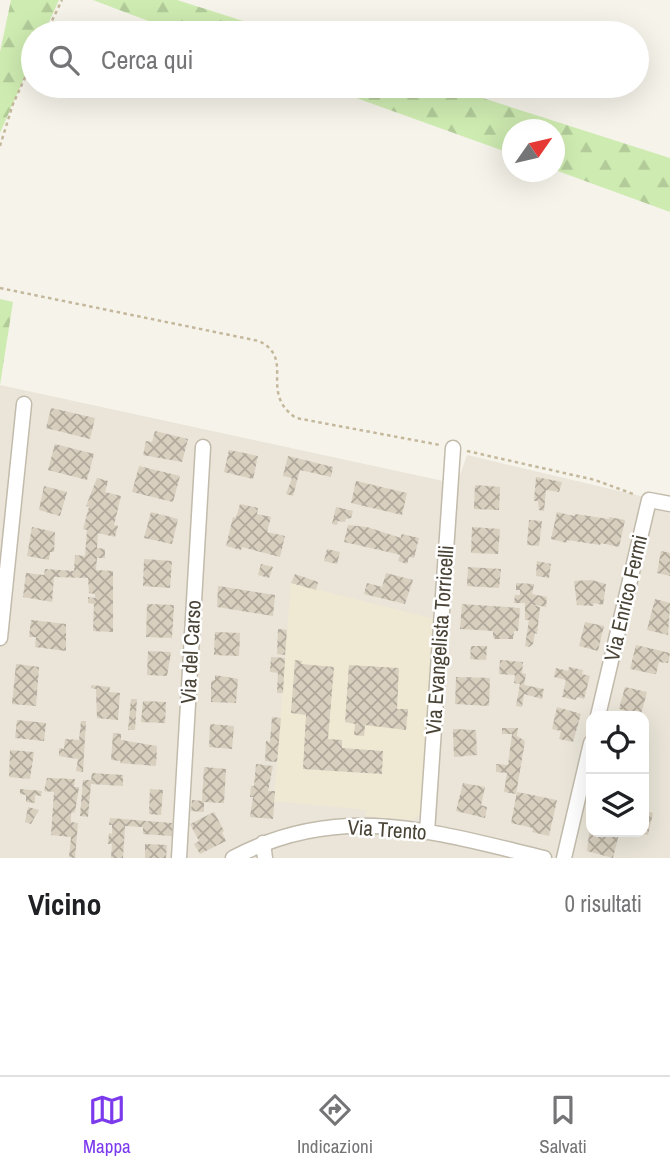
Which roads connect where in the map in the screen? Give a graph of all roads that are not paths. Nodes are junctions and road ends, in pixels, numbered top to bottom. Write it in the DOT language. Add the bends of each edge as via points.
graph roads {
  1 [pos="24,404"];
  2 [pos="203,447"];
  3 [pos="453,448"];
  4 [pos="670,504"];
  5 [pos="0,638"];
  6 [pos="599,711"];
  7 [pos="586,764"];
  8 [pos="427,832"];
  9 [pos="264,850"];
  10 [pos="179,858"];
  11 [pos="233,858"];
  12 [pos="544,858"];
  13 [pos="564,858"];
  1 -- 5 [label="street"];
  2 -- 10 [label="street, Via del Carso"];
  3 -- 8 [label="street, Via Evangelista Torricelli"];
  4 -- 6 [label="street, Via Enrico Fermi" via="649,499"];
  7 -- 13 [label="street"];
  8 -- 9 [label="street, Via Trento" via="341,826 300,831"];
  8 -- 12 [label="street, Via Trento"];
  9 -- 11 [label="street, Via Trento"];
}
